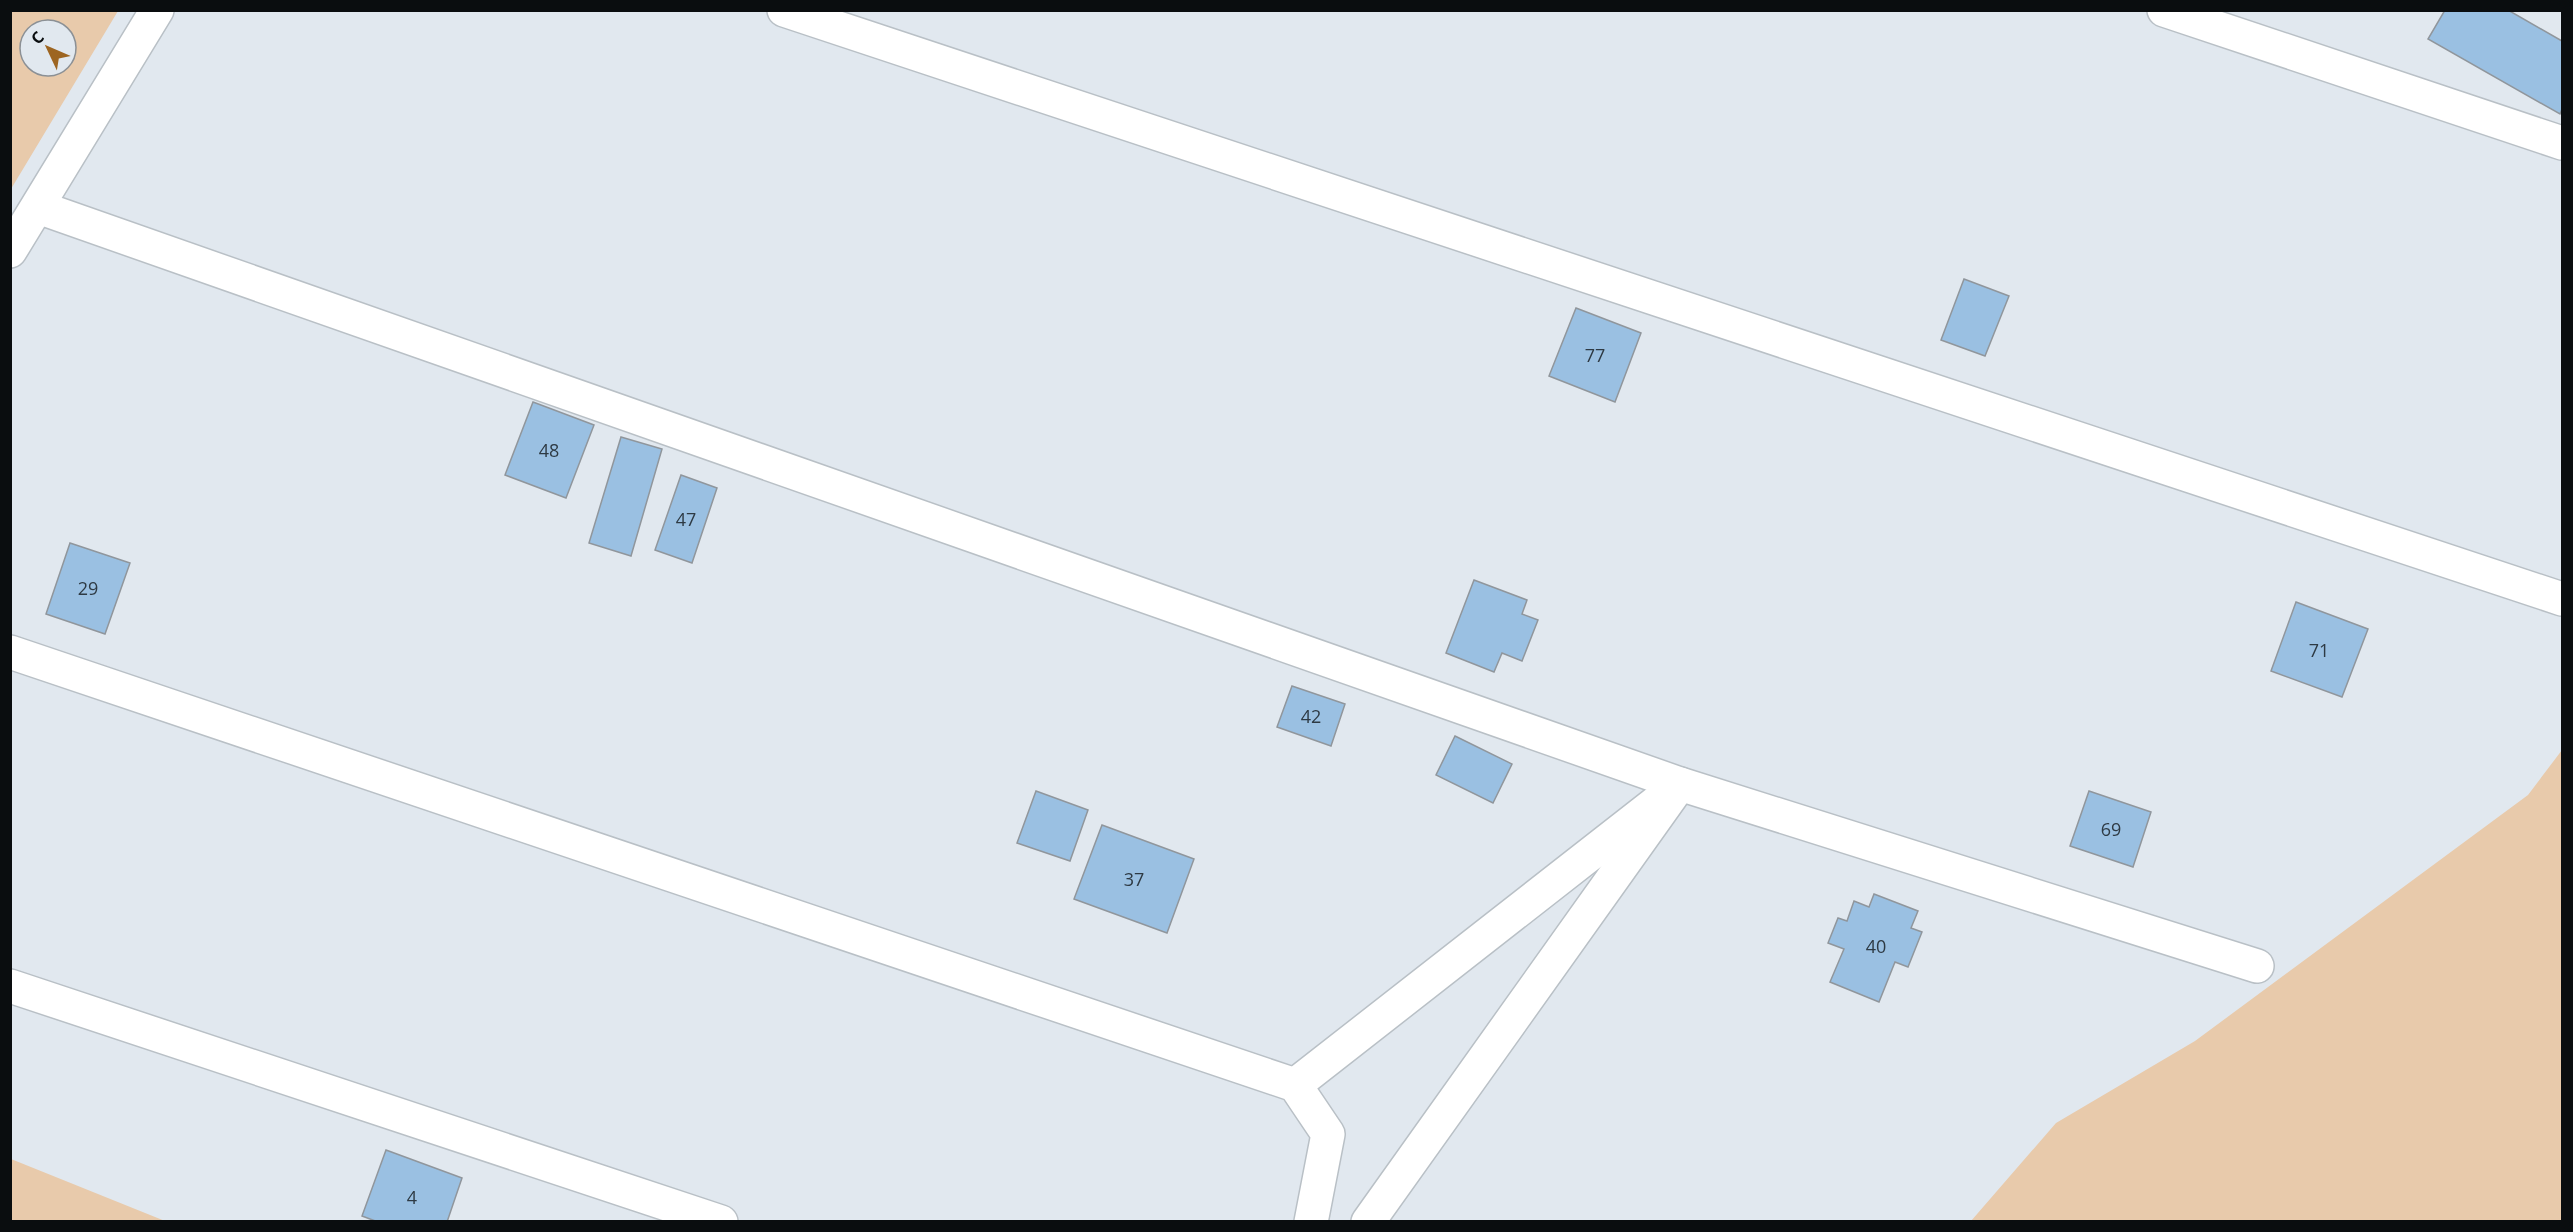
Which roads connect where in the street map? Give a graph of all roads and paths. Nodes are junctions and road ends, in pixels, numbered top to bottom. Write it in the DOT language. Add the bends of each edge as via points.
graph roads {
  1 [pos="157,10"];
  2 [pos="784,10"];
  3 [pos="2164,10"];
  4 [pos="2562,143"];
  5 [pos="39,207"];
  6 [pos="10,251"];
  7 [pos="2562,599"];
  8 [pos="10,652"];
  9 [pos="1680,784"];
  10 [pos="2257,966"];
  11 [pos="10,986"];
  12 [pos="1295,1085"];
  13 [pos="721,1221"];
  14 [pos="1311,1221"];
  15 [pos="1368,1221"];
  1 -- 5 [label="street"];
  2 -- 7 [label="street"];
  3 -- 4 [label="street"];
  5 -- 6 [label="street"];
  5 -- 9 [label="street"];
  8 -- 12 [label="street"];
  9 -- 10 [label="street"];
  9 -- 12 [label="street"];
  9 -- 15 [label="street"];
  11 -- 13 [label="street"];
  12 -- 14 [label="street" via="1328,1134"];
}
